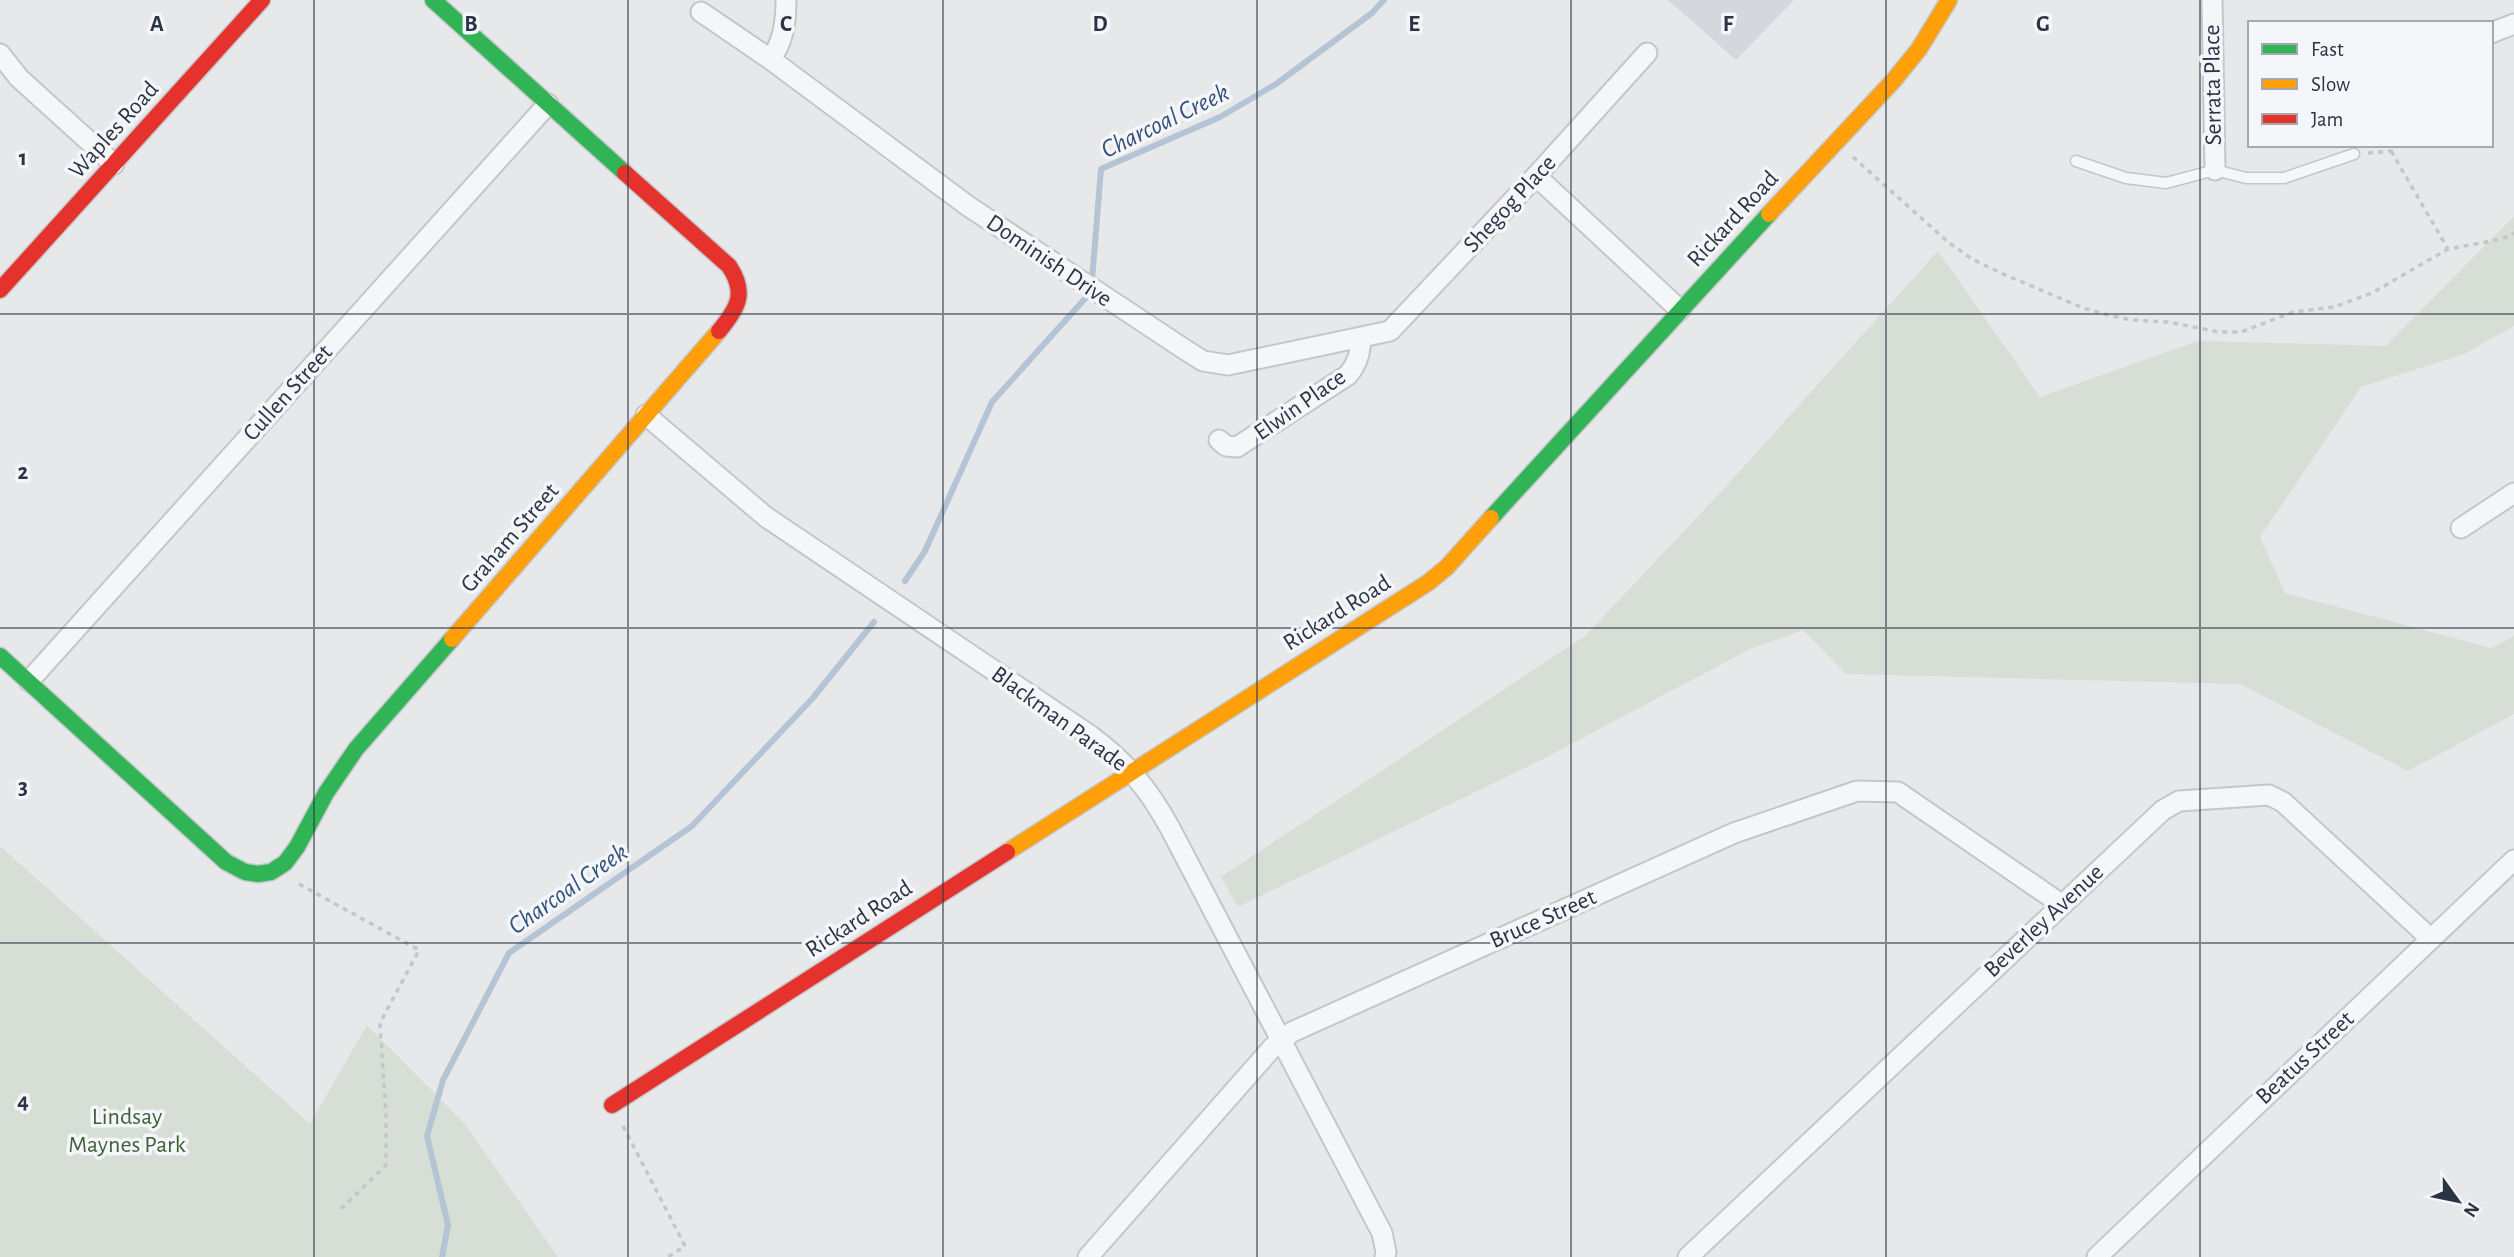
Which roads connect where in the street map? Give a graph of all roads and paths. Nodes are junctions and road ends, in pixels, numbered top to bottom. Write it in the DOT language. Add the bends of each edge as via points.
graph roads {
  1 [pos="262,0"];
  2 [pos="433,0"];
  3 [pos="786,0"];
  4 [pos="2212,0"];
  5 [pos="1942,2"];
  6 [pos="701,12"];
  7 [pos="2514,24"];
  8 [pos="2493,32"];
  9 [pos="1647,53"];
  10 [pos="0,54"];
  11 [pos="770,59"];
  12 [pos="548,104"];
  13 [pos="1835,142"];
  14 [pos="2390,147"];
  15 [pos="2391,151"];
  16 [pos="2354,154"];
  17 [pos="2076,161"];
  18 [pos="114,164"];
  19 [pos="2215,170"];
  20 [pos="1536,176"];
  21 [pos="2514,233"];
  22 [pos="2448,249"];
  23 [pos="0,290"];
  24 [pos="1680,310"];
  25 [pos="1361,338"];
  26 [pos="646,415"];
  27 [pos="1219,440"];
  28 [pos="2514,493"];
  29 [pos="2462,528"];
  30 [pos="0,656"];
  31 [pos="29,681"];
  32 [pos="1132,771"];
  33 [pos="2514,860"];
  34 [pos="276,871"];
  35 [pos="2062,904"];
  36 [pos="2431,939"];
  37 [pos="1280,1041"];
  38 [pos="612,1105"];
  39 [pos="341,1209"];
  40 [pos="668,1257"];
  41 [pos="1088,1257"];
  42 [pos="1385,1257"];
  43 [pos="1688,1257"];
  44 [pos="2097,1257"];
  1 -- 18 [label="street, Waples Road"];
  2 -- 12 [label="street, Graham Street"];
  3 -- 11 [label="street" via="779,46"];
  4 -- 19 [label="street, Serrata Place"];
  5 -- 13 [label="street, Rickard Road" via="1919,49"];
  6 -- 11 [label="street, Dominish Drive"];
  7 -- 8 [label="street"];
  9 -- 20 [label="street, Shegog Place"];
  10 -- 18 [label="street" via="19,78"];
  11 -- 25 [label="street, Dominish Drive" via="968,206 1203,361 1243,363"];
  12 -- 26 [label="street, Graham Street" via="737,277 739,304 730,318"];
  12 -- 31 [label="street, Cullen Street"];
  13 -- 22 [label="path" via="1972,259 2084,308 2132,320 2241,332 2293,312 2334,307 2372,293"];
  13 -- 24 [label="street, Rickard Road"];
  14 -- 15 [label="path"];
  15 -- 16 [label="path"];
  15 -- 22 [label="path"];
  16 -- 19 [label="lane, Serrata Place" via="2284,178 2246,178"];
  17 -- 19 [label="lane, Serrata Place" via="2146,182 2185,180"];
  18 -- 23 [label="street, Waples Road"];
  20 -- 24 [label="street"];
  20 -- 25 [label="street, Shegog Place" via="1390,331"];
  21 -- 22 [label="path"];
  24 -- 32 [label="street, Rickard Road" via="1447,568"];
  25 -- 27 [label="street, Elwin Place" via="1360,354 1348,375 1237,447"];
  26 -- 32 [label="street, Blackman Parade" via="766,517 1091,736"];
  26 -- 34 [label="street, Graham Street" via="356,750 293,852"];
  28 -- 29 [label="street"];
  30 -- 31 [label="street"];
  31 -- 34 [label="street" via="226,862 253,874"];
  32 -- 37 [label="street, Blackman Parade" via="1170,828"];
  32 -- 38 [label="street, Rickard Road"];
  33 -- 36 [label="street, Beatus Street"];
  34 -- 39 [label="path" via="419,950 380,1023 386,1165"];
  35 -- 36 [label="street, Beverley Avenue" via="2163,810 2179,801 2269,795 2283,802"];
  35 -- 37 [label="street, Bruce Street" via="1898,792 1857,791 1734,833 1292,1031"];
  35 -- 43 [label="street, Beverley Avenue"];
  36 -- 44 [label="street, Beatus Street"];
  37 -- 41 [label="street, Bruce Street"];
  37 -- 42 [label="street, Blackman Parade" via="1382,1233"];
  38 -- 40 [label="path" via="685,1246"];
}
